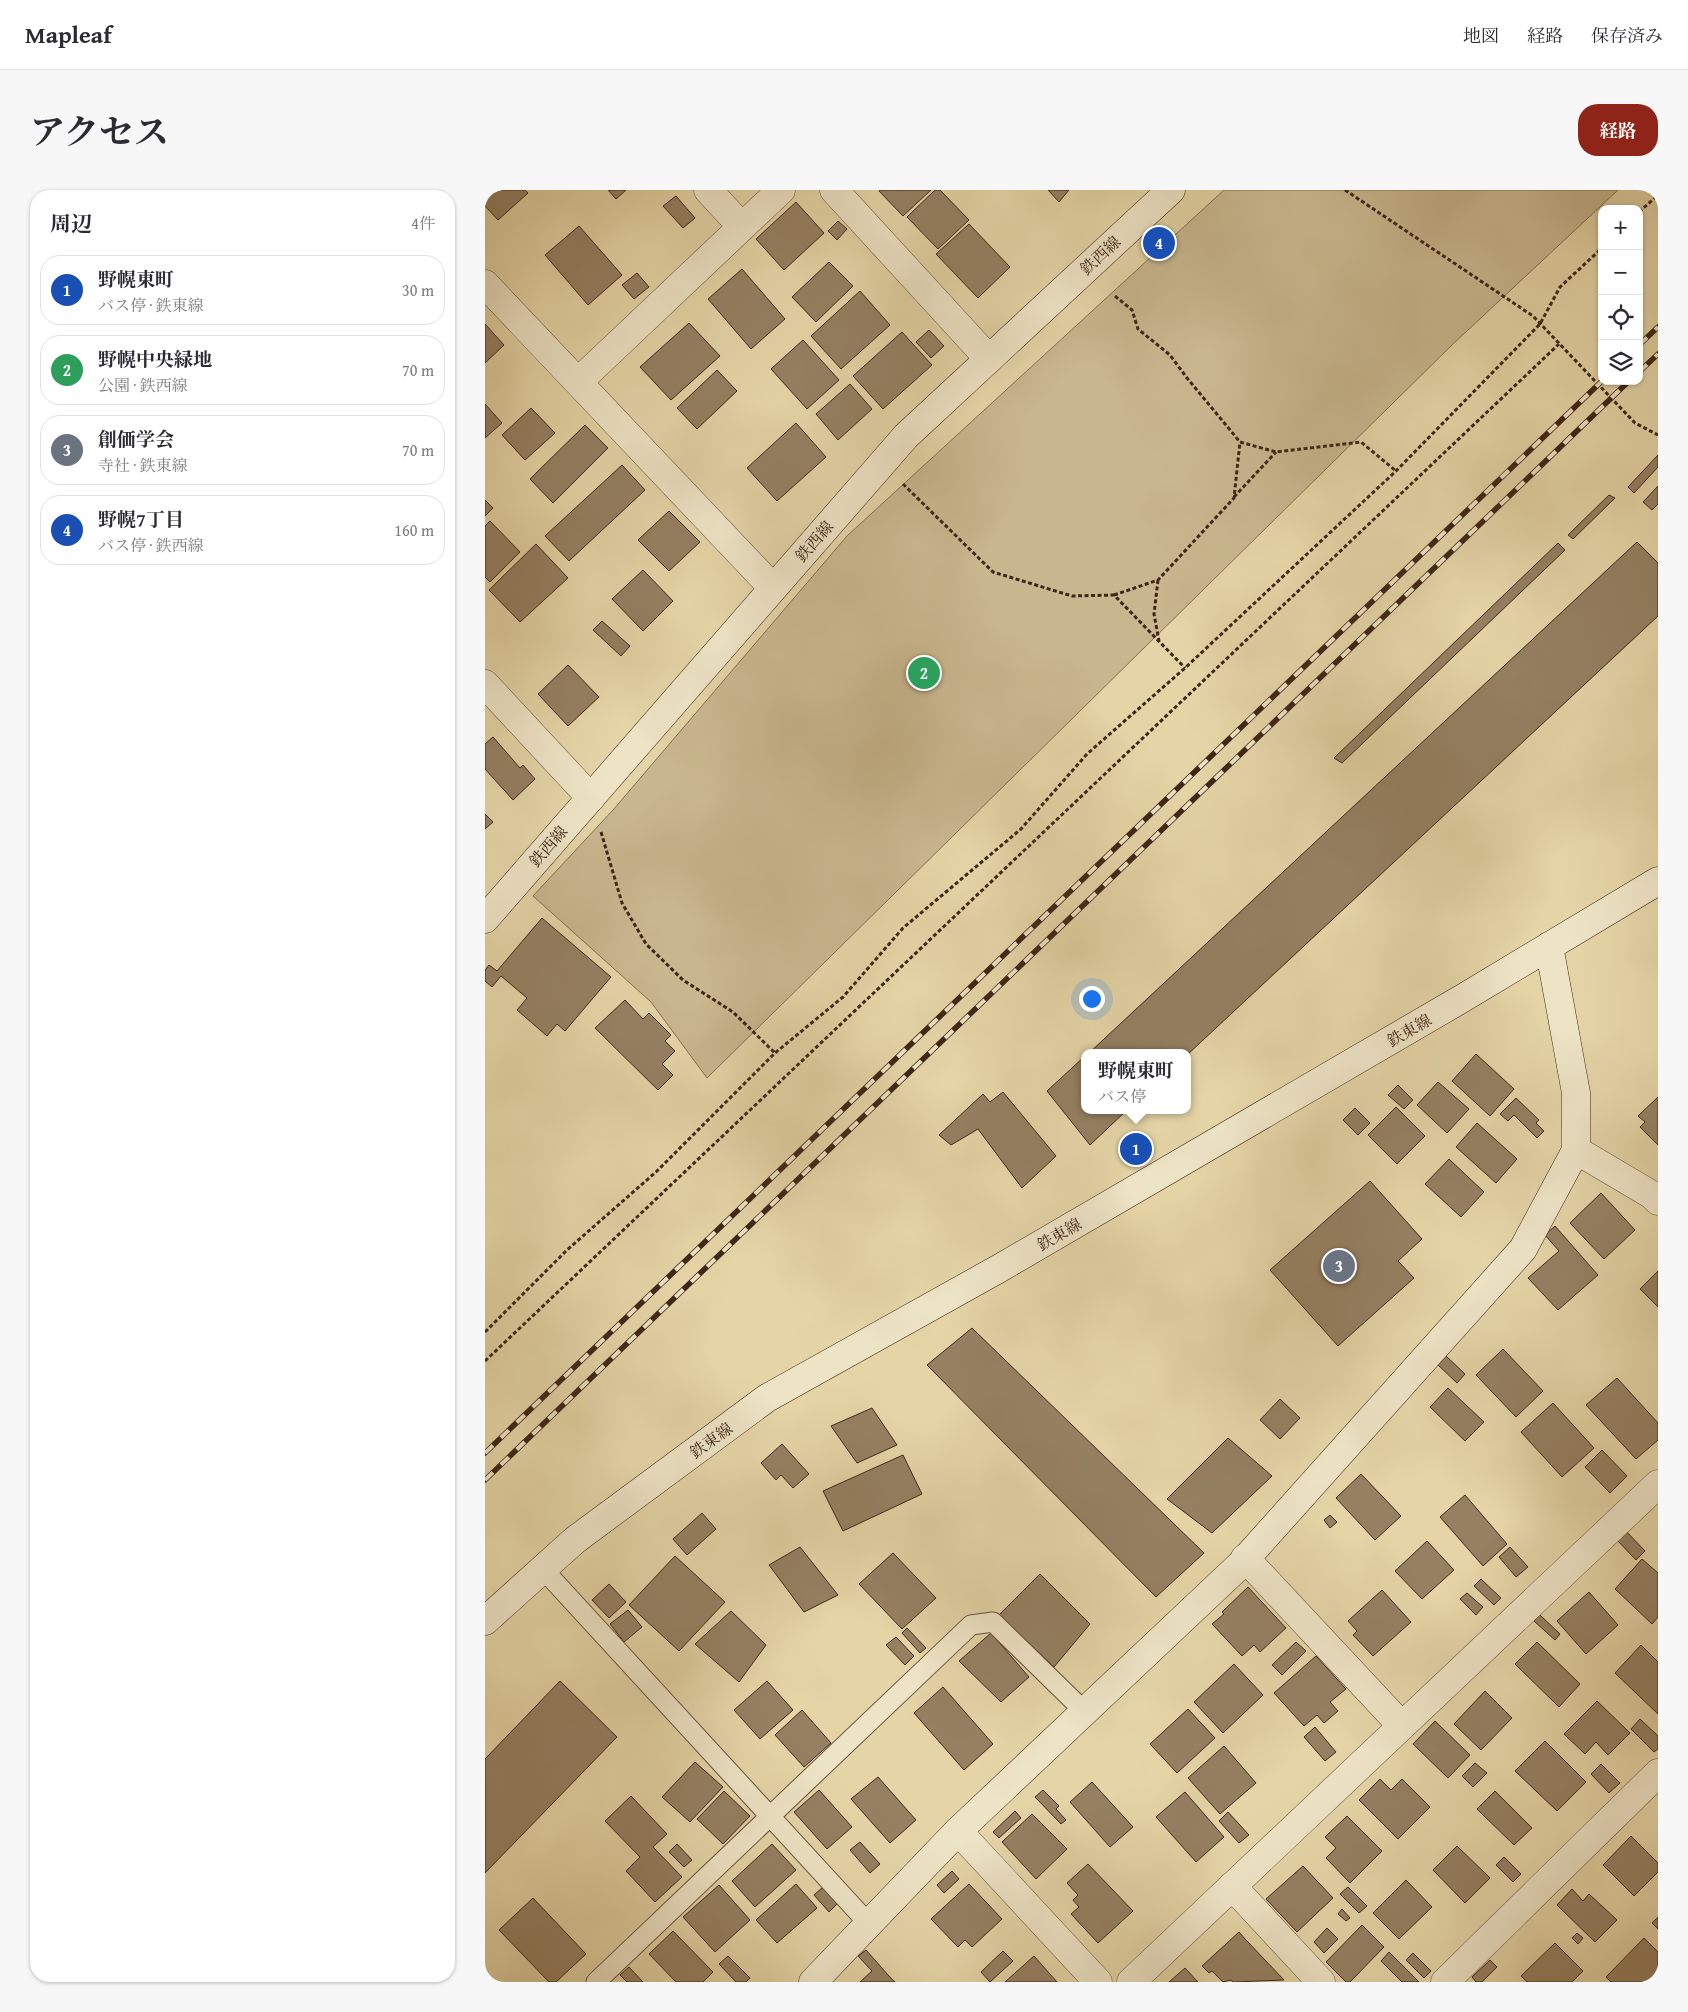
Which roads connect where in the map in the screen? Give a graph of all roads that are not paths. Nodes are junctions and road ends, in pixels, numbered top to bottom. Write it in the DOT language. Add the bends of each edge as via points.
graph roads {
  1 [pos="707,190"];
  2 [pos="781,190"];
  3 [pos="834,190"];
  4 [pos="1171,190"];
  5 [pos="743,227"];
  6 [pos="485,284"];
  7 [pos="989,359"];
  8 [pos="578,382"];
  9 [pos="773,588"];
  10 [pos="485,684"];
  11 [pos="591,798"];
  12 [pos="1658,880"];
  13 [pos="485,919"];
  14 [pos="1549,946"];
  15 [pos="1576,1150"];
  16 [pos="1656,1195"];
  17 [pos="1658,1484"];
  18 [pos="1245,1558"];
  19 [pos="542,1568"];
  20 [pos="485,1621"];
  21 [pos="1085,1712"];
  22 [pos="1402,1726"];
  23 [pos="1658,1773"];
  24 [pos="770,1816"];
  25 [pos="958,1831"];
  26 [pos="1232,1886"];
  27 [pos="869,1924"];
  28 [pos="596,1982"];
  29 [pos="813,1982"];
  30 [pos="1097,1982"];
  31 [pos="1131,1982"];
  32 [pos="1321,1982"];
  33 [pos="1445,1982"];
  1 -- 5 [label="street"];
  2 -- 5 [label="street"];
  3 -- 7 [label="street"];
  4 -- 7 [label="street, 鉄西線"];
  5 -- 8 [label="street"];
  6 -- 8 [label="street"];
  7 -- 9 [label="street, 鉄西線" via="906,436"];
  8 -- 9 [label="street"];
  9 -- 11 [label="street, 鉄西線"];
  10 -- 11 [label="street"];
  11 -- 13 [label="street, 鉄西線"];
  12 -- 14 [label="street, 鉄東線"];
  14 -- 15 [label="street" via="1576,1093"];
  14 -- 19 [label="street, 鉄東線" via="1000,1268 767,1398"];
  15 -- 16 [label="street"];
  15 -- 18 [label="street" via="1523,1249"];
  17 -- 22 [label="street"];
  18 -- 21 [label="street"];
  18 -- 22 [label="street"];
  19 -- 20 [label="street, 鉄東線"];
  19 -- 24 [label="lane"];
  21 -- 24 [label="lane" via="993,1622 971,1625"];
  21 -- 25 [label="street"];
  22 -- 26 [label="street"];
  23 -- 33 [label="street"];
  24 -- 27 [label="lane"];
  24 -- 28 [label="lane"];
  25 -- 27 [label="street"];
  25 -- 30 [label="street"];
  26 -- 31 [label="street"];
  26 -- 32 [label="street"];
  27 -- 29 [label="street"];
}
